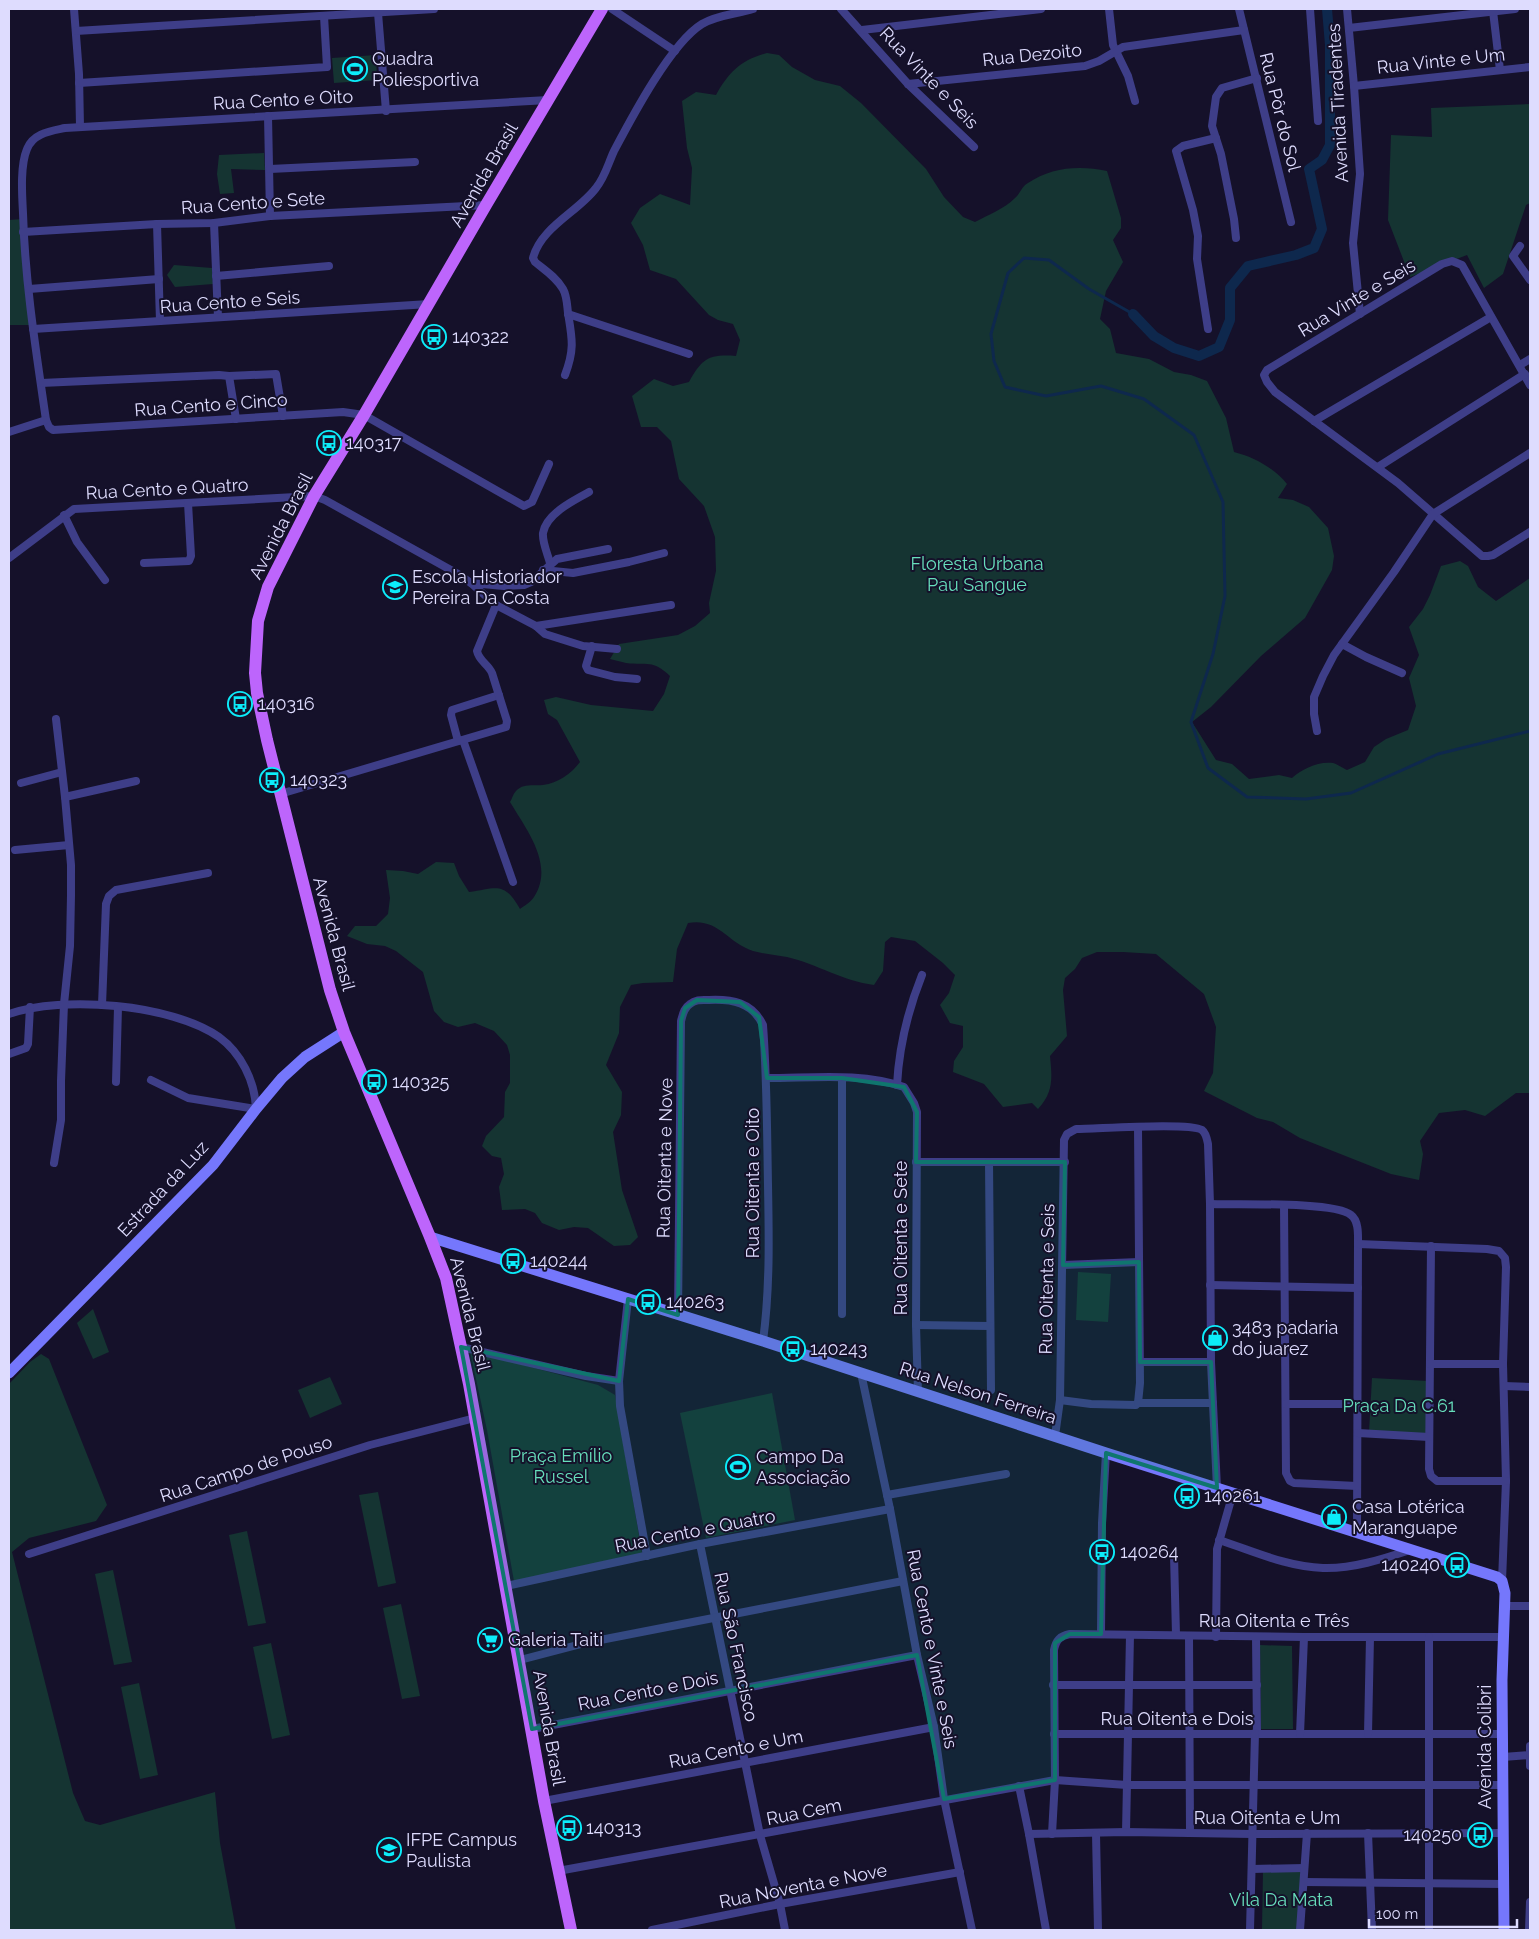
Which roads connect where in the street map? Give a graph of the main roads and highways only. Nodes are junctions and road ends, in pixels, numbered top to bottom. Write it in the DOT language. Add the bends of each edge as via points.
graph roads {
  1 [pos="602,9"];
  2 [pos="344,1032"];
  3 [pos="430,1237"];
  4 [pos="9,1373"];
  5 [pos="1505,1593"];
  6 [pos="571,1930"];
  7 [pos="1504,1930"];
  1 -- 2 [label="main road, Avenida Brasil" via="314,496 268,587 258,621 257,693 330,990"];
  2 -- 3 [label="main road, Avenida Brasil"];
  2 -- 4 [label="main road, Estrada da Luz" via="305,1057 282,1078 213,1165"];
  3 -- 5 [label="main road, Rua Nelson Ferreira" via="1488,1573 1502,1581"];
  3 -- 6 [label="main road, Avenida Brasil" via="446,1278 461,1347 544,1801"];
  5 -- 7 [label="main road, Avenida Colibri" via="1502,1637"];
}
